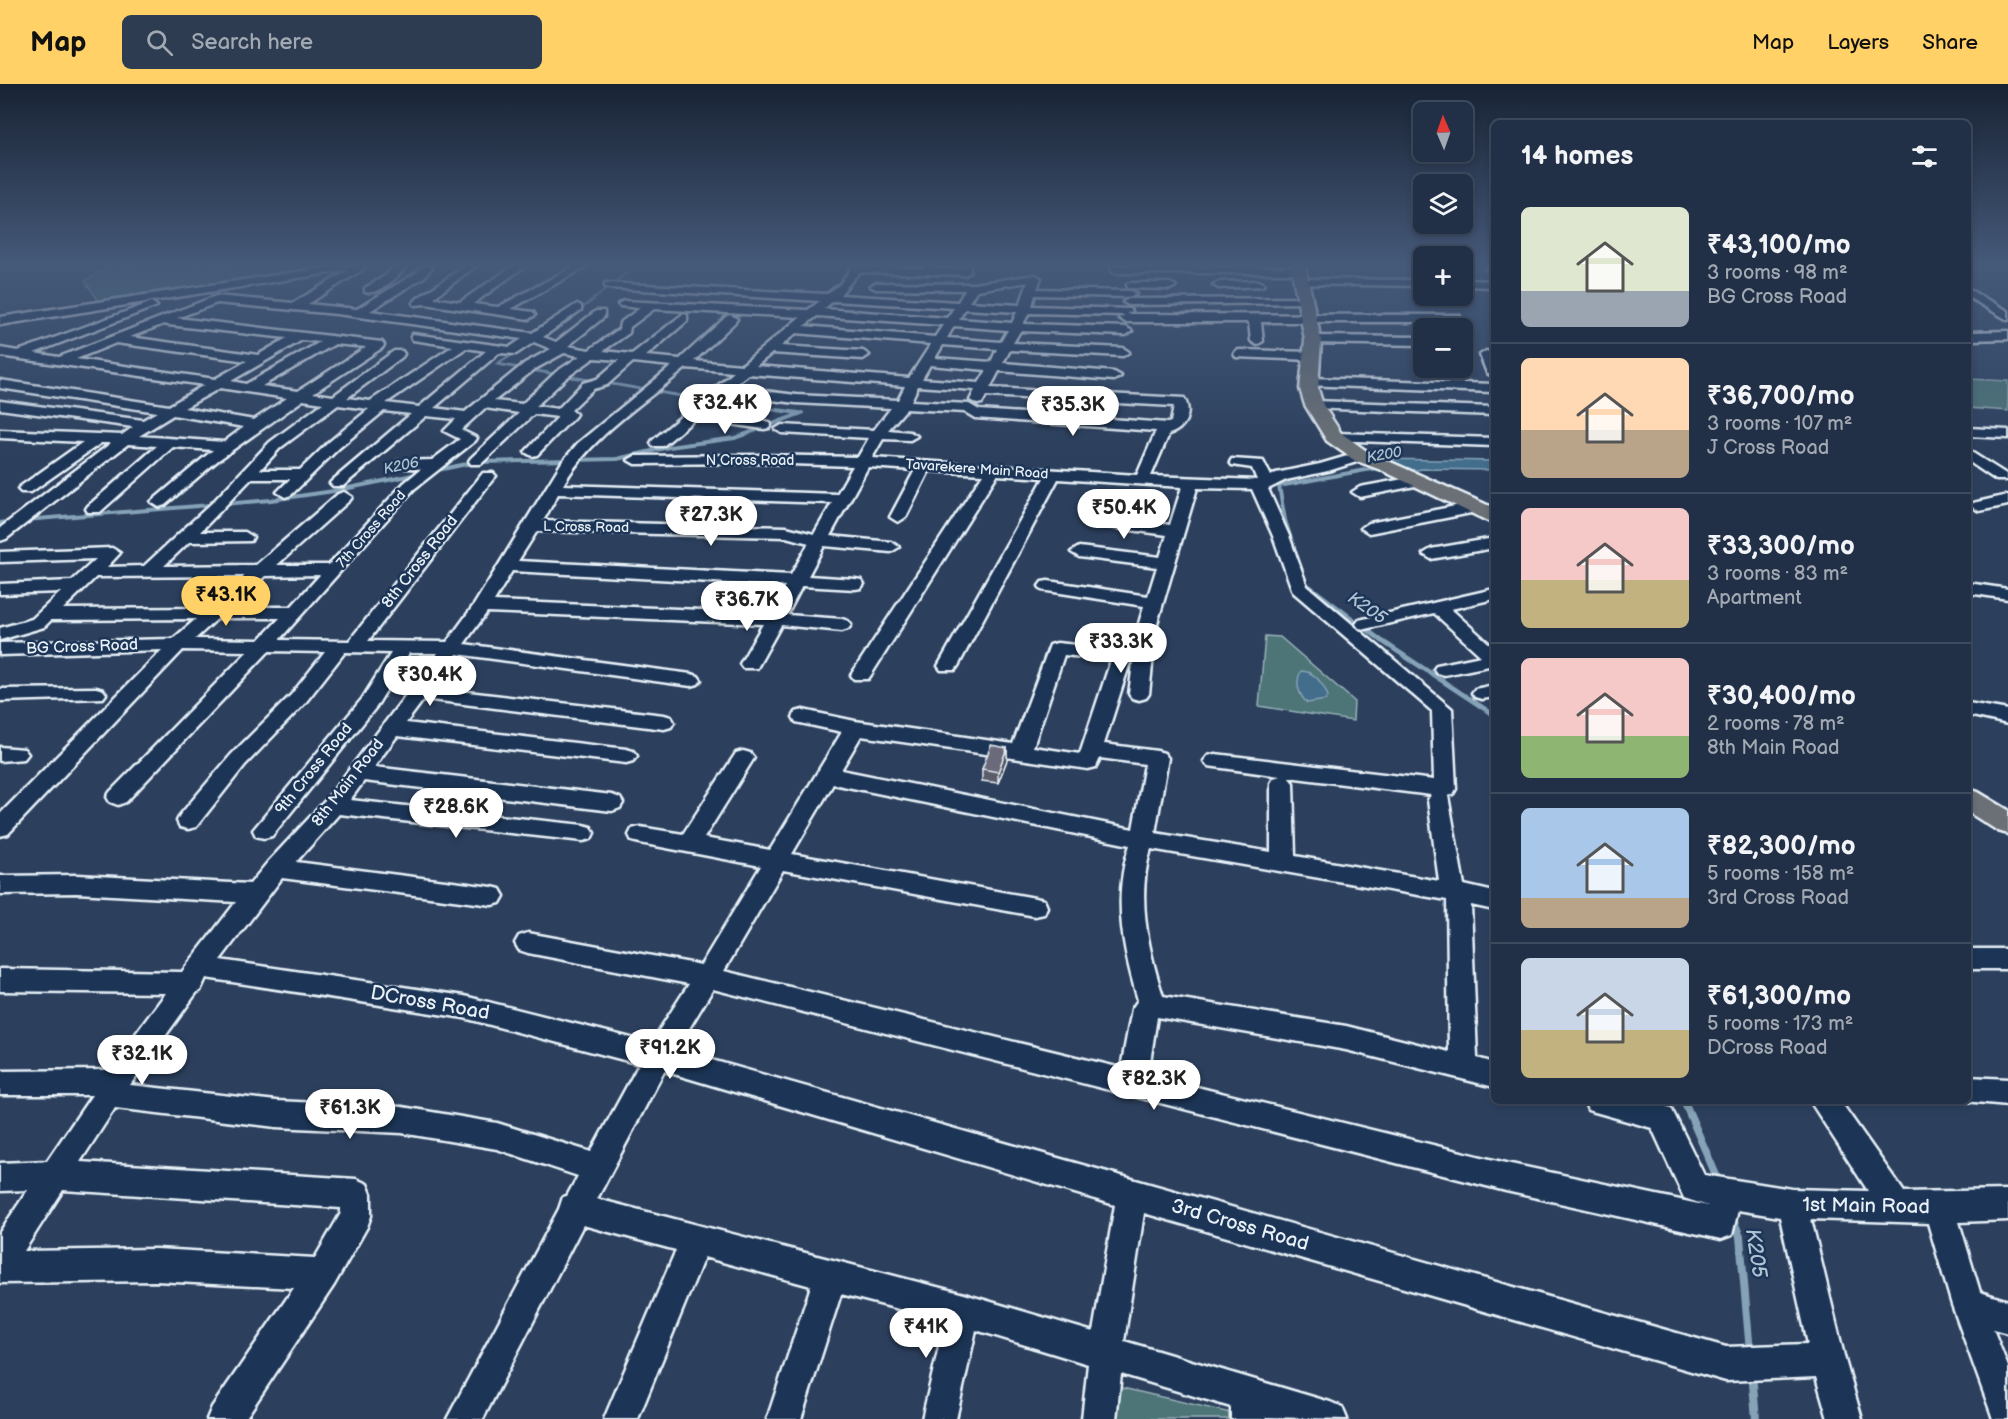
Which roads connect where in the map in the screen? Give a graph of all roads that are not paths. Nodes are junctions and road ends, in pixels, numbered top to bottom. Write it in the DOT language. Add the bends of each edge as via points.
graph roads {
  1 [pos="91,328"];
  2 [pos="142,328"];
  3 [pos="235,328"];
  4 [pos="470,328"];
  5 [pos="547,328"];
  6 [pos="583,328"];
  7 [pos="624,328"];
  8 [pos="670,328"];
  9 [pos="720,328"];
  10 [pos="947,328"];
  11 [pos="1014,328"];
  12 [pos="1126,328"];
  13 [pos="1256,328"];
  14 [pos="1310,328"];
  15 [pos="793,329"];
  16 [pos="300,336"];
  17 [pos="1971,336"];
  18 [pos="417,337"];
  19 [pos="534,337"];
  20 [pos="2005,337"];
  21 [pos="114,339"];
  22 [pos="334,339"];
  23 [pos="940,340"];
  24 [pos="1313,340"];
  25 [pos="1257,341"];
  26 [pos="1413,341"];
  27 [pos="464,344"];
  28 [pos="1004,346"];
  29 [pos="560,348"];
  30 [pos="180,349"];
  31 [pos="496,349"];
  32 [pos="771,349"];
  33 [pos="0,352"];
  34 [pos="1123,352"];
  35 [pos="591,353"];
  36 [pos="398,354"];
  37 [pos="1240,354"];
  38 [pos="20,355"];
  39 [pos="1486,355"];
  40 [pos="863,356"];
  41 [pos="1311,357"];
  42 [pos="633,358"];
  43 [pos="259,359"];
  44 [pos="62,360"];
  45 [pos="928,360"];
  46 [pos="0,363"];
  47 [pos="683,364"];
  48 [pos="1491,366"];
  49 [pos="995,367"];
  50 [pos="745,370"];
  51 [pos="138,371"];
  52 [pos="1114,376"];
  53 [pos="217,382"];
  54 [pos="913,382"];
  55 [pos="1309,382"];
  56 [pos="0,384"];
  57 [pos="250,387"];
  58 [pos="1491,388"];
  59 [pos="982,389"];
  60 [pos="720,390"];
  61 [pos="298,394"];
  62 [pos="1113,397"];
  63 [pos="338,400"];
  64 [pos="482,404"];
  65 [pos="903,404"];
  66 [pos="0,405"];
  67 [pos="1314,405"];
  68 [pos="377,406"];
  69 [pos="527,410"];
  70 [pos="170,411"];
  71 [pos="1491,411"];
  72 [pos="421,412"];
  73 [pos="972,412"];
  74 [pos="561,413"];
  75 [pos="690,414"];
  76 [pos="468,416"];
  77 [pos="254,424"];
  78 [pos="145,425"];
  79 [pos="764,425"];
  80 [pos="1174,428"];
  81 [pos="782,429"];
  82 [pos="1971,432"];
  83 [pos="0,434"];
  84 [pos="879,434"];
  85 [pos="2008,434"];
  86 [pos="910,436"];
  87 [pos="1334,437"];
  88 [pos="98,438"];
  89 [pos="125,440"];
  90 [pos="658,442"];
  91 [pos="1491,442"];
  92 [pos="169,443"];
  93 [pos="224,446"];
  94 [pos="532,452"];
  95 [pos="1971,456"];
  96 [pos="1369,459"];
  97 [pos="476,460"];
  98 [pos="635,460"];
  99 [pos="864,462"];
  100 [pos="1237,462"];
  101 [pos="403,464"];
  102 [pos="435,465"];
  103 [pos="924,466"];
  104 [pos="993,470"];
  105 [pos="303,474"];
  106 [pos="1053,474"];
  107 [pos="247,475"];
  108 [pos="488,476"];
  109 [pos="1411,477"];
  110 [pos="2001,477"];
  111 [pos="1142,480"];
  112 [pos="1191,483"];
  113 [pos="1269,483"];
  114 [pos="26,489"];
  115 [pos="554,489"];
  116 [pos="285,492"];
  117 [pos="1359,492"];
  118 [pos="842,499"];
  119 [pos="2008,500"];
  120 [pos="159,502"];
  121 [pos="1979,506"];
  122 [pos="94,509"];
  123 [pos="1485,509"];
  124 [pos="898,517"];
  125 [pos="1095,520"];
  126 [pos="532,526"];
  127 [pos="1369,528"];
  128 [pos="1175,531"];
  129 [pos="0,536"];
  130 [pos="185,537"];
  131 [pos="245,537"];
  132 [pos="818,540"];
  133 [pos="1491,544"];
  134 [pos="891,547"];
  135 [pos="1079,552"];
  136 [pos="1431,554"];
  137 [pos="0,557"];
  138 [pos="1165,563"];
  139 [pos="506,566"];
  140 [pos="335,570"];
  141 [pos="149,571"];
  142 [pos="262,571"];
  143 [pos="91,572"];
  144 [pos="798,580"];
  145 [pos="855,584"];
  146 [pos="78,586"];
  147 [pos="1048,586"];
  148 [pos="1971,588"];
  149 [pos="0,589"];
  150 [pos="2008,594"];
  151 [pos="1491,595"];
  152 [pos="1154,602"];
  153 [pos="482,606"];
  154 [pos="1437,606"];
  155 [pos="215,612"];
  156 [pos="295,612"];
  157 [pos="48,615"];
  158 [pos="775,619"];
  159 [pos="1365,624"];
  160 [pos="842,625"];
  161 [pos="0,634"];
  162 [pos="178,644"];
  163 [pos="262,646"];
  164 [pos="346,648"];
  165 [pos="403,648"];
  166 [pos="452,648"];
  167 [pos="0,649"];
  168 [pos="1491,656"];
  169 [pos="1132,657"];
  170 [pos="1491,660"];
  171 [pos="750,664"];
  172 [pos="948,666"];
  173 [pos="1444,669"];
  174 [pos="861,675"];
  175 [pos="691,680"];
  176 [pos="417,692"];
  177 [pos="96,694"];
  178 [pos="1138,694"];
  179 [pos="0,695"];
  180 [pos="1971,710"];
  181 [pos="803,717"];
  182 [pos="2008,717"];
  183 [pos="664,722"];
  184 [pos="390,728"];
  185 [pos="855,728"];
  186 [pos="1092,750"];
  187 [pos="1020,753"];
  188 [pos="626,756"];
  189 [pos="743,758"];
  190 [pos="1215,760"];
  191 [pos="359,773"];
  192 [pos="827,775"];
  193 [pos="1282,783"];
  194 [pos="118,797"];
  195 [pos="1439,800"];
  196 [pos="1971,801"];
  197 [pos="612,803"];
  198 [pos="334,806"];
  199 [pos="188,821"];
  200 [pos="2008,824"];
  201 [pos="0,828"];
  202 [pos="264,830"];
  203 [pos="583,833"];
  204 [pos="640,835"];
  205 [pos="1143,838"];
  206 [pos="690,843"];
  207 [pos="777,858"];
  208 [pos="1283,863"];
  209 [pos="276,868"];
  210 [pos="0,885"];
  211 [pos="1456,893"];
  212 [pos="258,894"];
  213 [pos="492,896"];
  214 [pos="1491,899"];
  215 [pos="1035,907"];
  216 [pos="528,943"];
  217 [pos="1971,958"];
  218 [pos="2008,959"];
  219 [pos="196,975"];
  220 [pos="707,977"];
  221 [pos="0,980"];
  222 [pos="1153,1005"];
  223 [pos="657,1057"];
  224 [pos="1463,1067"];
  225 [pos="1491,1074"];
  226 [pos="1133,1082"];
  227 [pos="0,1083"];
  228 [pos="112,1089"];
  229 [pos="1971,1090"];
  230 [pos="2008,1092"];
  231 [pos="1610,1104"];
  232 [pos="1826,1104"];
  233 [pos="597,1168"];
  234 [pos="56,1175"];
  235 [pos="0,1177"];
  236 [pos="1725,1193"];
  237 [pos="1132,1194"];
  238 [pos="1792,1204"];
  239 [pos="2008,1205"];
  240 [pos="1896,1207"];
  241 [pos="574,1208"];
  242 [pos="1939,1208"];
  243 [pos="696,1240"];
  244 [pos="0,1260"];
  245 [pos="0,1267"];
  246 [pos="323,1274"];
  247 [pos="831,1275"];
  248 [pos="1968,1305"];
  249 [pos="963,1310"];
  250 [pos="2008,1317"];
  251 [pos="1106,1351"];
  252 [pos="1828,1360"];
  253 [pos="1249,1407"];
  254 [pos="2008,1413"];
  255 [pos="224,1419"];
  256 [pos="464,1419"];
  257 [pos="621,1419"];
  258 [pos="784,1419"];
  259 [pos="939,1419"];
  260 [pos="1099,1419"];
  261 [pos="1330,1419"];
  262 [pos="1845,1419"];
  1 -- 38 [label="street"];
  2 -- 21 [label="street"];
  3 -- 16 [label="street"];
  4 -- 19 [label="street"];
  5 -- 19 [label="street"];
  6 -- 29 [label="street, 7th Cross Road"];
  7 -- 35 [label="street"];
  8 -- 42 [label="street"];
  9 -- 47 [label="street, 8th Main Road"];
  10 -- 23 [label="street"];
  11 -- 28 [label="street"];
  12 -- 34 [label="street"];
  13 -- 25 [label="street"];
  14 -- 24 [label="main road"];
  15 -- 23 [label="street"];
  15 -- 32 [label="street"];
  16 -- 22 [label="street"];
  16 -- 43 [label="street"];
  17 -- 20 [label="street"];
  18 -- 27 [label="street"];
  19 -- 29 [label="street"];
  19 -- 31 [label="street" via="512,351"];
  21 -- 30 [label="street"];
  21 -- 44 [label="street"];
  22 -- 57 [label="street"];
  22 -- 61 [label="street" via="378,345"];
  23 -- 28 [label="street"];
  23 -- 45 [label="street"];
  24 -- 26 [label="street"];
  24 -- 41 [label="main road"];
  27 -- 31 [label="street"];
  27 -- 68 [label="street"];
  28 -- 34 [label="street"];
  28 -- 49 [label="street"];
  29 -- 35 [label="street"];
  29 -- 64 [label="street, 7th Cross Road"];
  30 -- 43 [label="street"];
  30 -- 51 [label="street"];
  31 -- 72 [label="street"];
  32 -- 40 [label="street"];
  32 -- 50 [label="street"];
  33 -- 38 [label="street"];
  34 -- 52 [label="street"];
  35 -- 42 [label="street"];
  35 -- 69 [label="street" via="561,375"];
  36 -- 63 [label="street"];
  37 -- 41 [label="street"];
  38 -- 44 [label="street"];
  38 -- 46 [label="street"];
  39 -- 48 [label="street"];
  41 -- 55 [label="main road"];
  42 -- 47 [label="street"];
  42 -- 74 [label="street" via="602,382 588,386"];
  43 -- 53 [label="street"];
  44 -- 51 [label="street"];
  45 -- 49 [label="street"];
  45 -- 54 [label="street"];
  47 -- 50 [label="street"];
  47 -- 115 [label="street, 8th Main Road" via="583,446"];
  49 -- 52 [label="street"];
  49 -- 59 [label="street"];
  50 -- 54 [label="street"];
  50 -- 60 [label="street"];
  51 -- 53 [label="street"];
  52 -- 62 [label="street"];
  53 -- 57 [label="street"];
  53 -- 70 [label="street"];
  54 -- 59 [label="street"];
  54 -- 65 [label="street"];
  55 -- 58 [label="street" via="1443,382"];
  55 -- 67 [label="main road"];
  56 -- 70 [label="street"];
  57 -- 61 [label="street"];
  59 -- 62 [label="street"];
  59 -- 73 [label="street"];
  60 -- 65 [label="street" via="796,399"];
  60 -- 75 [label="street"];
  61 -- 63 [label="street"];
  61 -- 77 [label="street"];
  62 -- 80 [label="street" via="1179,401 1178,424"];
  63 -- 68 [label="street"];
  63 -- 107 [label="street" via="275,445"];
  64 -- 69 [label="street"];
  64 -- 76 [label="street, 7th Cross Road"];
  65 -- 73 [label="street" via="969,408"];
  65 -- 84 [label="street"];
  66 -- 78 [label="street"];
  67 -- 71 [label="street"];
  67 -- 87 [label="main road"];
  68 -- 72 [label="street"];
  68 -- 105 [label="street"];
  69 -- 74 [label="street"];
  69 -- 97 [label="street"];
  70 -- 77 [label="street"];
  70 -- 78 [label="street"];
  72 -- 76 [label="street"];
  72 -- 142 [label="street"];
  73 -- 80 [label="street"];
  74 -- 94 [label="street" via="569,414"];
  75 -- 79 [label="street"];
  75 -- 90 [label="street"];
  76 -- 102 [label="street, 7th Cross Road" via="452,431 470,438"];
  77 -- 93 [label="street"];
  78 -- 89 [label="street"];
  80 -- 111 [label="street" via="1163,431"];
  81 -- 84 [label="street"];
  82 -- 85 [label="street"];
  83 -- 88 [label="street"];
  84 -- 86 [label="street"];
  84 -- 99 [label="street"];
  87 -- 91 [label="street"];
  87 -- 96 [label="main road"];
  88 -- 89 [label="street"];
  88 -- 114 [label="street"];
  89 -- 92 [label="street"];
  89 -- 129 [label="street"];
  92 -- 93 [label="street"];
  92 -- 122 [label="street"];
  93 -- 120 [label="street"];
  95 -- 110 [label="street"];
  96 -- 109 [label="main road"];
  96 -- 113 [label="street, Tavarekere Main Road"];
  98 -- 99 [label="street, N Cross Road"];
  99 -- 103 [label="street, Tavarekere Main Road"];
  99 -- 118 [label="street"];
  100 -- 113 [label="street" via="1258,464"];
  101 -- 102 [label="street"];
  102 -- 140 [label="street, 7th Cross Road" via="409,486"];
  103 -- 104 [label="street, Tavarekere Main Road"];
  103 -- 124 [label="street"];
  104 -- 106 [label="street, Tavarekere Main Road"];
  104 -- 174 [label="street"];
  105 -- 107 [label="street"];
  105 -- 116 [label="street"];
  106 -- 111 [label="street, Tavarekere Main Road"];
  106 -- 172 [label="street"];
  107 -- 130 [label="street"];
  108 -- 164 [label="street, 8th Cross Road"];
  109 -- 117 [label="street"];
  109 -- 123 [label="main road"];
  111 -- 112 [label="street, Tavarekere Main Road"];
  112 -- 113 [label="street, Tavarekere Main Road"];
  112 -- 128 [label="street"];
  113 -- 190 [label="street" via="1281,536 1299,588 1442,709 1446,789"];
  115 -- 118 [label="street"];
  115 -- 126 [label="street, 8th Main Road"];
  118 -- 132 [label="street"];
  119 -- 121 [label="street"];
  123 -- 127 [label="street"];
  125 -- 128 [label="street"];
  126 -- 132 [label="street, L Cross Road" via="786,532"];
  126 -- 139 [label="street, 8th Main Road"];
  128 -- 138 [label="street"];
  130 -- 131 [label="street"];
  130 -- 141 [label="street"];
  132 -- 134 [label="street, L Cross Road"];
  132 -- 144 [label="street"];
  133 -- 136 [label="street"];
  135 -- 138 [label="street"];
  137 -- 143 [label="street" via="112,554"];
  138 -- 152 [label="street"];
  139 -- 144 [label="street"];
  139 -- 153 [label="street, 8th Main Road"];
  140 -- 142 [label="street"];
  140 -- 156 [label="street, 7th Cross Road"];
  141 -- 142 [label="street"];
  141 -- 143 [label="street"];
  142 -- 155 [label="street"];
  143 -- 146 [label="street"];
  144 -- 145 [label="street"];
  144 -- 158 [label="street"];
  146 -- 149 [label="street"];
  146 -- 157 [label="street"];
  147 -- 152 [label="street"];
  148 -- 150 [label="street"];
  151 -- 154 [label="street"];
  152 -- 169 [label="street"];
  153 -- 158 [label="street"];
  153 -- 166 [label="street, 8th Main Road"];
  154 -- 159 [label="street"];
  154 -- 168 [label="street"];
  155 -- 156 [label="street"];
  155 -- 157 [label="street"];
  155 -- 162 [label="street"];
  156 -- 163 [label="street, 7th Cross Road"];
  157 -- 161 [label="street" via="38,623"];
  158 -- 160 [label="street"];
  158 -- 171 [label="street"];
  162 -- 163 [label="street, BG Cross Road"];
  162 -- 167 [label="street, BG Cross Road"];
  162 -- 201 [label="street"];
  163 -- 164 [label="street, BG Cross Road"];
  163 -- 194 [label="street, 7th Cross Road"];
  164 -- 165 [label="street, BG Cross Road"];
  164 -- 199 [label="street, 8th Cross Road" via="238,760"];
  165 -- 166 [label="street, BG Cross Road"];
  165 -- 202 [label="street, 9th Cross Road" via="369,702"];
  166 -- 175 [label="street, BG Cross Road"];
  166 -- 176 [label="street, 8th Main Road"];
  169 -- 178 [label="street"];
  169 -- 186 [label="street"];
  169 -- 187 [label="street" via="1057,649"];
  170 -- 173 [label="street"];
  176 -- 183 [label="street"];
  176 -- 184 [label="street, 8th Main Road"];
  177 -- 179 [label="street"];
  180 -- 182 [label="street"];
  181 -- 185 [label="street"];
  184 -- 188 [label="street"];
  184 -- 191 [label="street, 8th Main Road"];
  185 -- 187 [label="street"];
  185 -- 192 [label="street"];
  186 -- 187 [label="street" via="1088,762"];
  186 -- 205 [label="street" via="1157,758"];
  189 -- 206 [label="street"];
  191 -- 197 [label="street"];
  191 -- 198 [label="street, 8th Main Road"];
  192 -- 205 [label="street"];
  192 -- 207 [label="street"];
  193 -- 208 [label="street"];
  195 -- 211 [label="street"];
  196 -- 200 [label="main road"];
  198 -- 203 [label="street"];
  198 -- 209 [label="street, 8th Main Road"];
  204 -- 206 [label="street"];
  205 -- 208 [label="street"];
  205 -- 222 [label="street" via="1135,857 1133,902 1140,965"];
  206 -- 207 [label="street"];
  207 -- 215 [label="street"];
  207 -- 220 [label="street"];
  208 -- 211 [label="street"];
  209 -- 212 [label="street, 8th Main Road"];
  209 -- 213 [label="street"];
  210 -- 212 [label="street" via="77,884"];
  211 -- 214 [label="street"];
  211 -- 224 [label="street"];
  212 -- 219 [label="street, 8th Main Road"];
  216 -- 220 [label="street"];
  217 -- 218 [label="street"];
  219 -- 221 [label="street, DCross Road"];
  219 -- 223 [label="street, DCross Road" via="464,1007"];
  219 -- 228 [label="street, 8th Main Road"];
  220 -- 223 [label="street"];
  220 -- 226 [label="street"];
  222 -- 224 [label="street" via="1346,1038"];
  222 -- 226 [label="street" via="1145,1009"];
  223 -- 233 [label="street"];
  223 -- 237 [label="street, 3rd Cross Road"];
  224 -- 225 [label="street"];
  226 -- 236 [label="street" via="1506,1177 1720,1224"];
  227 -- 228 [label="street"];
  228 -- 233 [label="street" via="276,1114 402,1120 497,1136"];
  228 -- 234 [label="street, 8th Main Road"];
  229 -- 230 [label="street"];
  231 -- 236 [label="street, 1st Main Road" via="1661,1117 1695,1188"];
  232 -- 240 [label="street"];
  233 -- 241 [label="street"];
  234 -- 235 [label="street"];
  234 -- 244 [label="street, 8th Main Road"];
  234 -- 246 [label="street" via="356,1194 356,1216"];
  236 -- 238 [label="street, 1st Main Road"];
  237 -- 251 [label="street"];
  237 -- 252 [label="street, 3rd Cross Road" via="1726,1364"];
  238 -- 240 [label="street, 1st Main Road"];
  238 -- 252 [label="street"];
  239 -- 242 [label="street, 1st Main Road"];
  240 -- 242 [label="street, 1st Main Road"];
  241 -- 243 [label="street"];
  241 -- 256 [label="street"];
  242 -- 248 [label="street"];
  243 -- 247 [label="street"];
  243 -- 257 [label="street"];
  245 -- 246 [label="street" via="156,1265"];
  246 -- 255 [label="street"];
  247 -- 249 [label="street"];
  247 -- 258 [label="street"];
  248 -- 250 [label="street"];
  248 -- 254 [label="street"];
  249 -- 251 [label="street"];
  249 -- 259 [label="street"];
  251 -- 253 [label="street"];
  251 -- 260 [label="street"];
  252 -- 262 [label="street"];
  253 -- 261 [label="street"];
}
